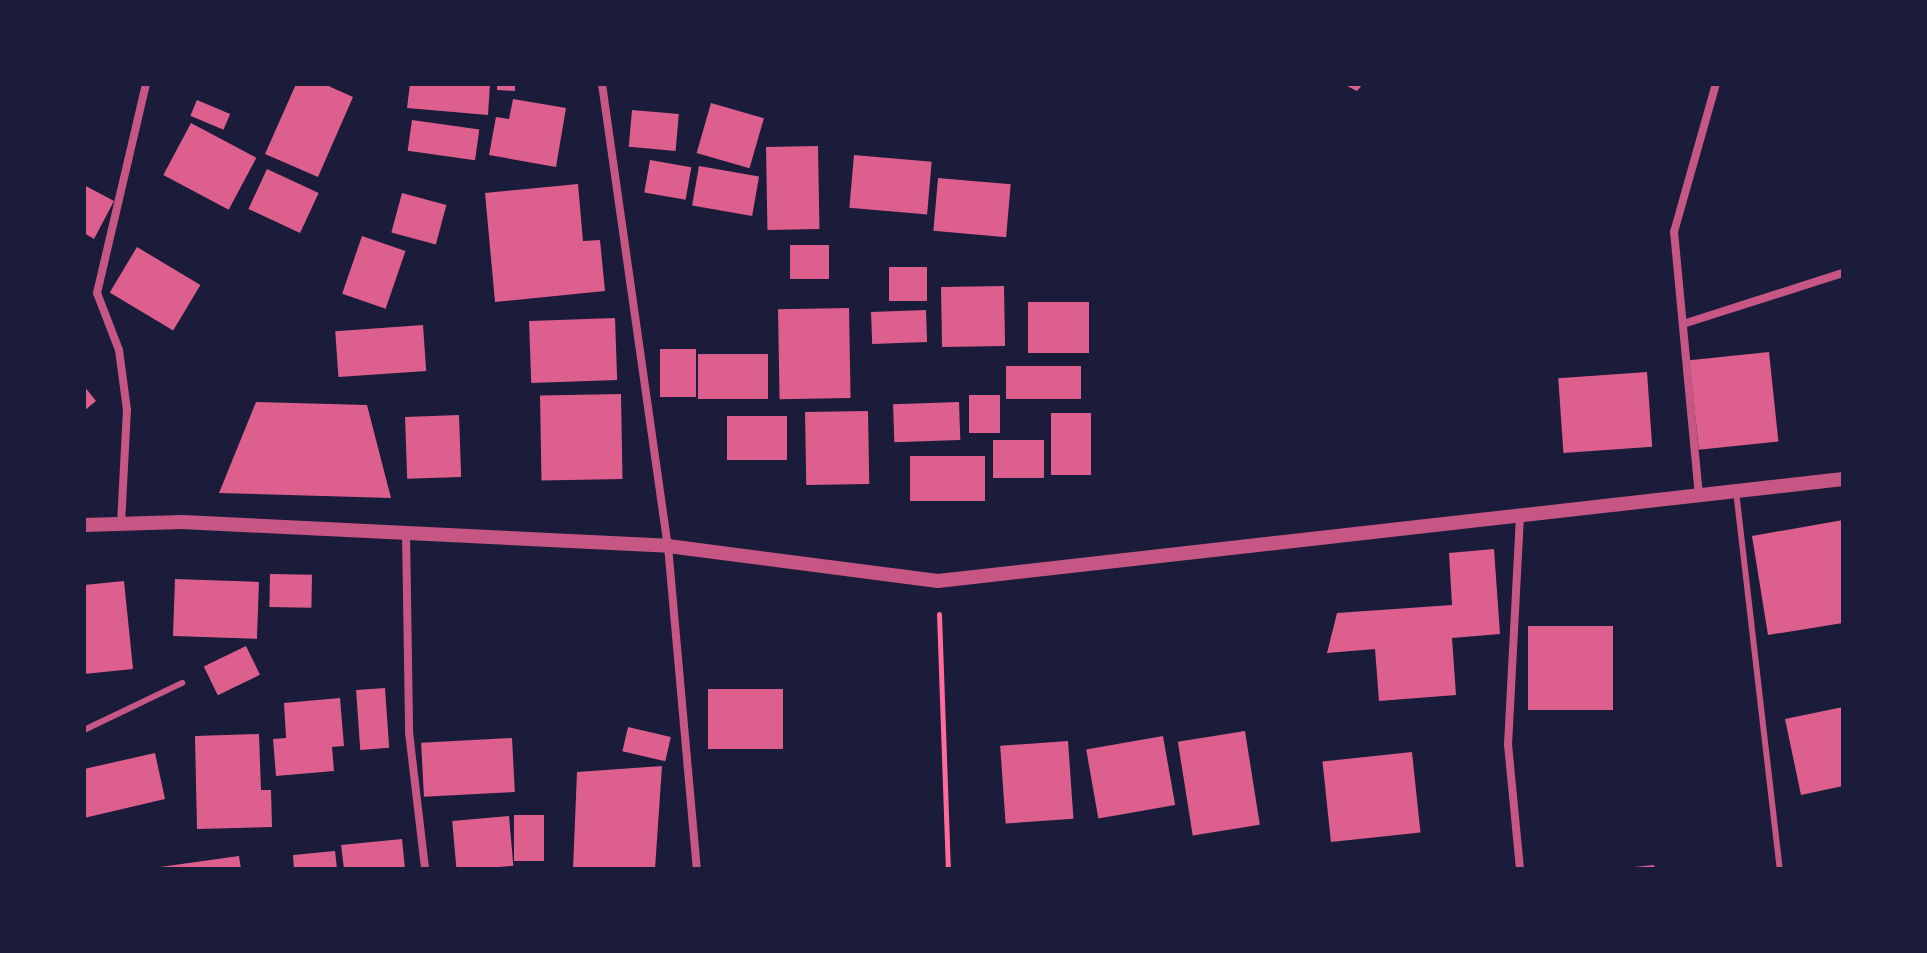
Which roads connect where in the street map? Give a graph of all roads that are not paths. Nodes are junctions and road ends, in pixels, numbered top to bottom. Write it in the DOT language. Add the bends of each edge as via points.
graph roads {
  1 [pos="146,84"];
  2 [pos="602,84"];
  3 [pos="1716,84"];
  4 [pos="1843,273"];
  5 [pos="1683,324"];
  6 [pos="1843,479"];
  7 [pos="1736,491"];
  8 [pos="1699,496"];
  9 [pos="1520,516"];
  10 [pos="121,524"];
  11 [pos="84,525"];
  12 [pos="406,533"];
  13 [pos="668,546"];
  14 [pos="182,683"];
  15 [pos="84,730"];
  16 [pos="425,869"];
  17 [pos="697,869"];
  18 [pos="1520,869"];
  19 [pos="1780,869"];
  1 -- 10 [label="street" via="97,293 119,350 127,410"];
  2 -- 13 [label="street"];
  3 -- 5 [label="street" via="1674,232"];
  4 -- 5 [label="street"];
  5 -- 8 [label="street"];
  6 -- 7 [label="street"];
  7 -- 8 [label="street"];
  7 -- 19 [label="lane"];
  8 -- 9 [label="street"];
  9 -- 13 [label="street" via="938,581"];
  9 -- 18 [label="street" via="1508,745"];
  10 -- 11 [label="street"];
  10 -- 12 [label="street"];
  12 -- 13 [label="street"];
  12 -- 16 [label="street" via="408,717"];
  13 -- 17 [label="street"];
  14 -- 15 [label="lane"];
}
